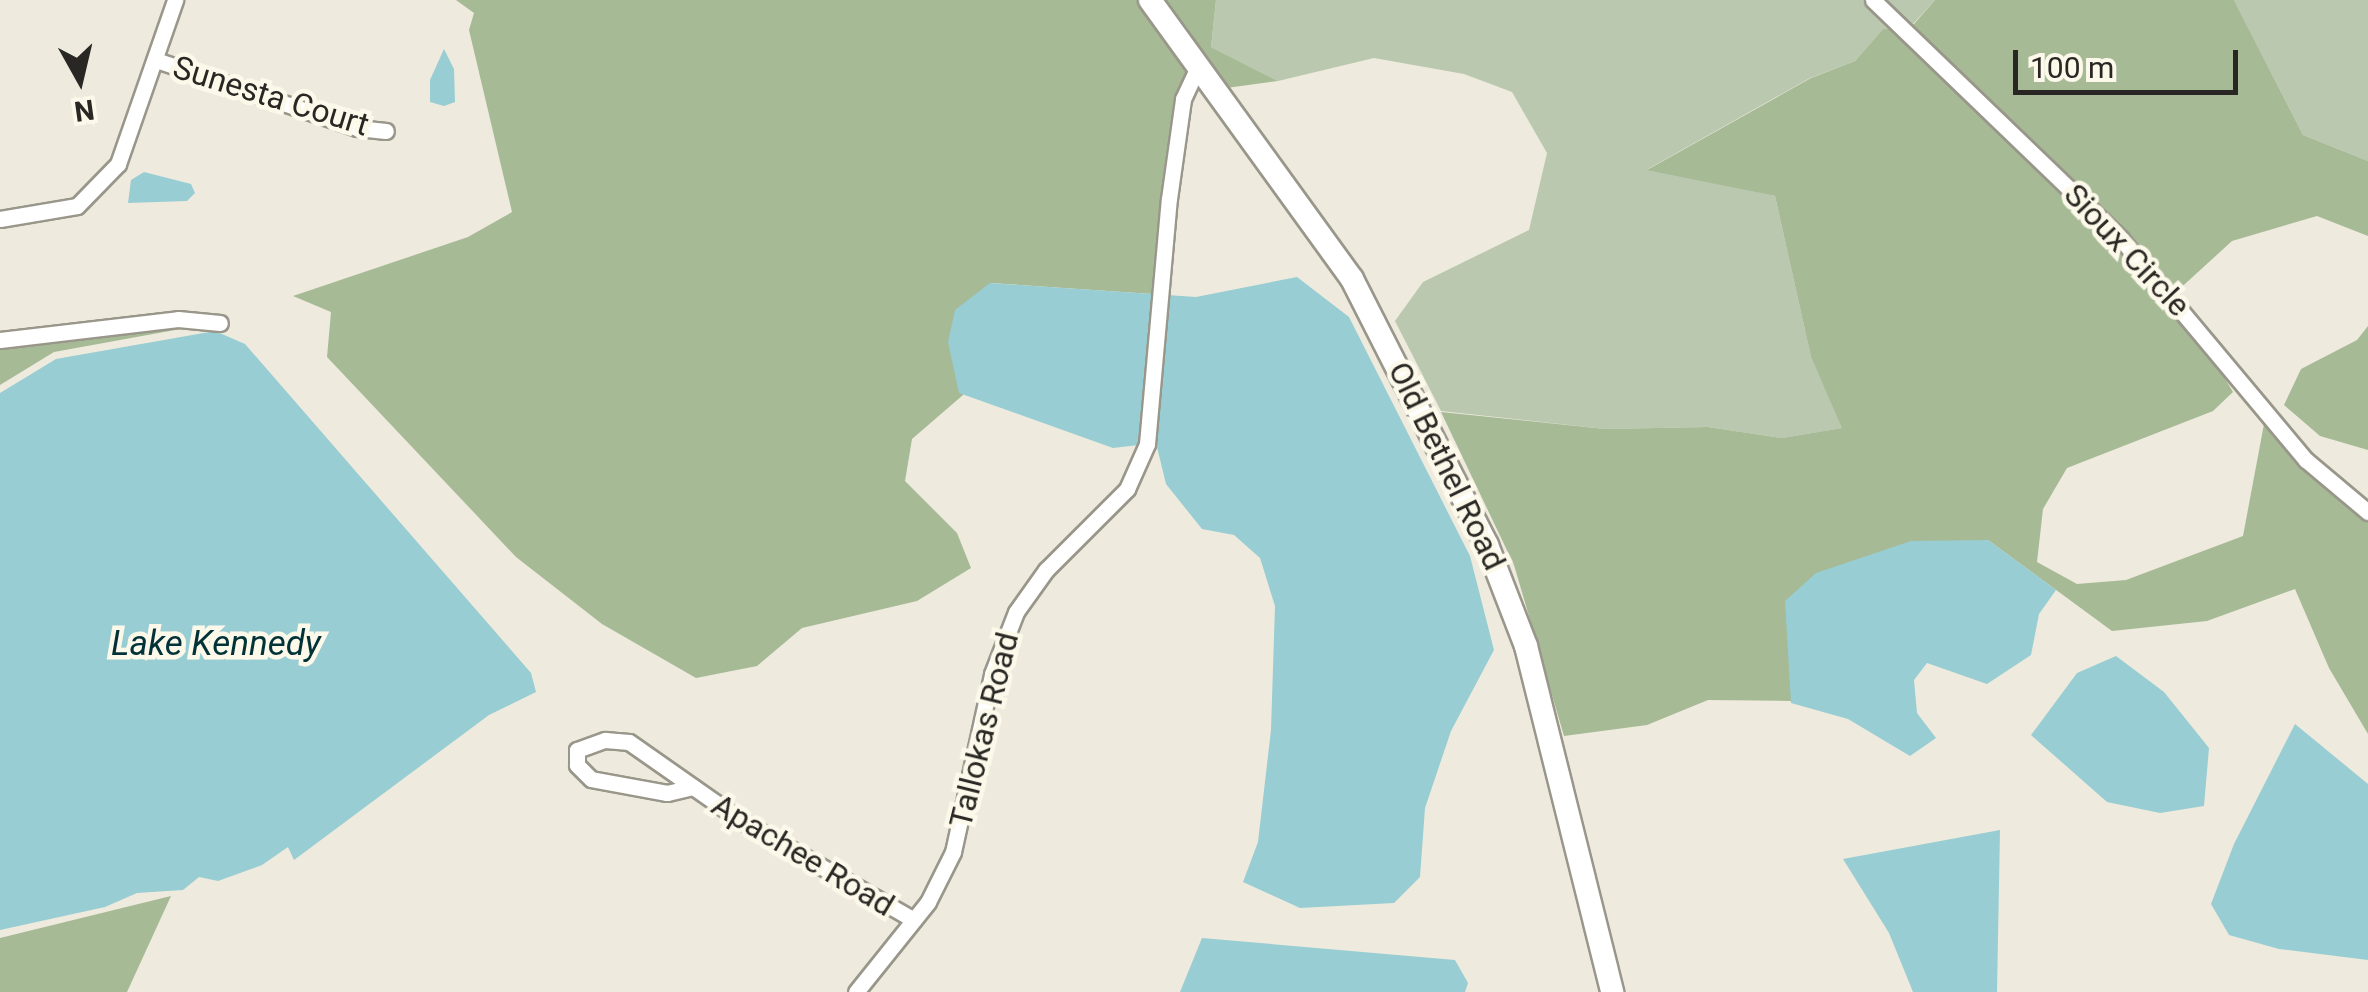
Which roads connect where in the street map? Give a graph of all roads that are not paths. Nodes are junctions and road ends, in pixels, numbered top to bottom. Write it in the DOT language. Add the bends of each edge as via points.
graph roads {
  1 [pos="174,0"];
  2 [pos="1150,0"];
  3 [pos="1873,0"];
  4 [pos="156,60"];
  5 [pos="1196,71"];
  6 [pos="386,131"];
  7 [pos="0,218"];
  8 [pos="220,323"];
  9 [pos="0,340"];
  10 [pos="2368,512"];
  11 [pos="693,787"];
  12 [pos="914,920"];
  13 [pos="856,992"];
  14 [pos="1612,992"];
  1 -- 4 [label="street"];
  2 -- 5 [label="street, Old Bethel Road"];
  3 -- 10 [label="street, Sioux Circle" via="2121,239 2306,460"];
  4 -- 6 [label="street, Sunesta Court" via="356,128"];
  4 -- 7 [label="street" via="128,146 100,186 77,206"];
  5 -- 12 [label="street, Tallokas Road" via="1183,100 1170,199 1148,444 1127,489 1046,570 1016,612 992,674 953,852"];
  5 -- 14 [label="street, Old Bethel Road" via="1352,279 1487,545 1526,646"];
  8 -- 9 [label="street" via="178,319"];
  11 -- 11 [label="street, Apachee Road" via="668,793 591,779 577,765 576,750 605,740 629,742"];
  11 -- 12 [label="street, Apachee Road"];
  12 -- 13 [label="street, Tallokas Road"];
}
